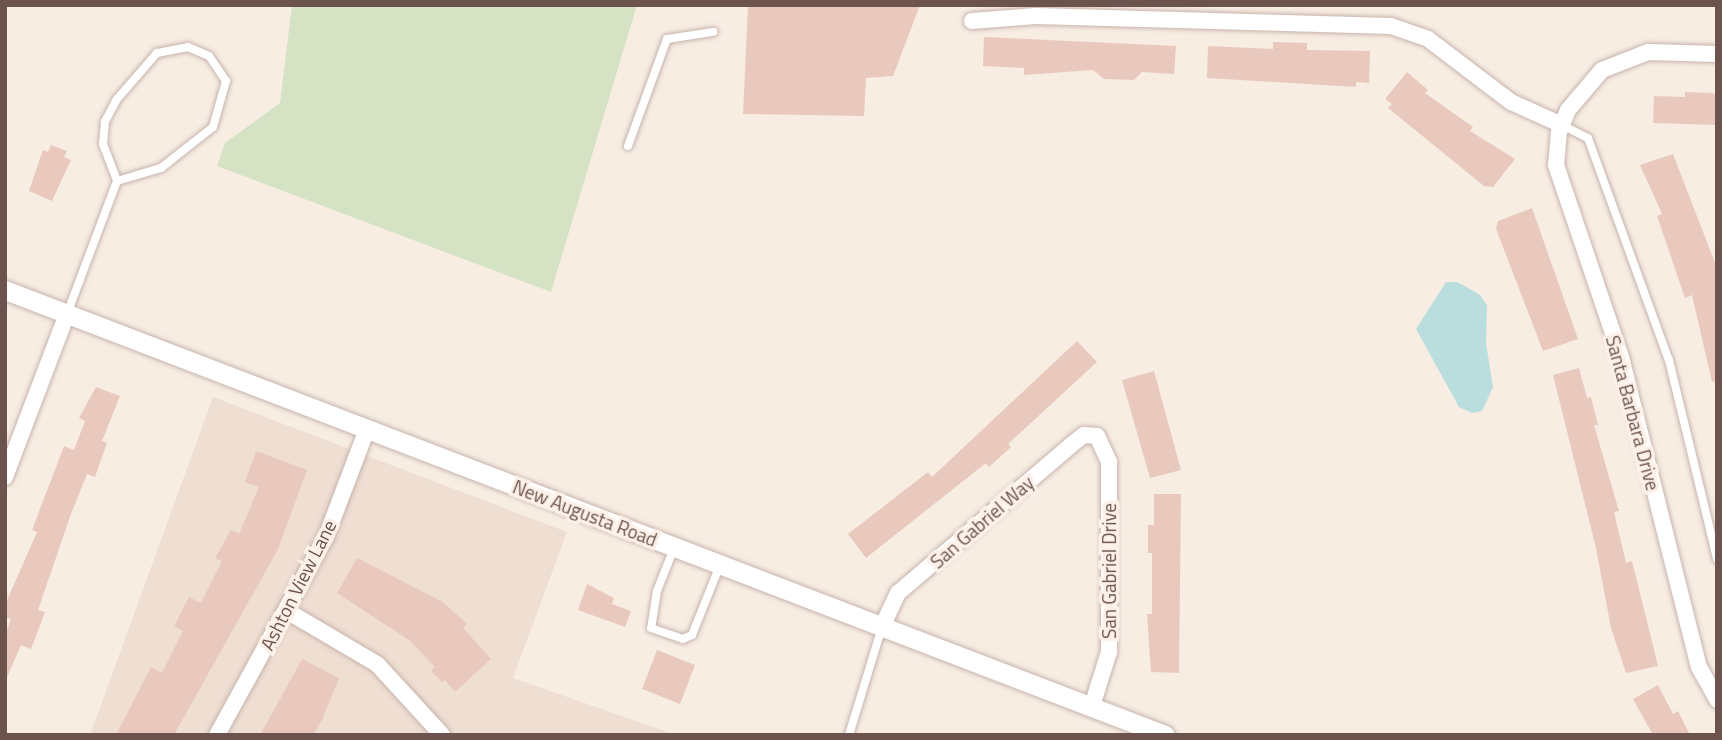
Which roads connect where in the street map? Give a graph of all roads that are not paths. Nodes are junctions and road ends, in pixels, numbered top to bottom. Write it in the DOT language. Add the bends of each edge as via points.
graph roads {
  1 [pos="972,21"];
  2 [pos="713,32"];
  3 [pos="1717,54"];
  4 [pos="1562,125"];
  5 [pos="628,146"];
  6 [pos="117,181"];
  7 [pos="5,290"];
  8 [pos="67,314"];
  9 [pos="367,429"];
  10 [pos="1097,436"];
  11 [pos="10,448"];
  12 [pos="5,477"];
  13 [pos="674,547"];
  14 [pos="1717,559"];
  15 [pos="720,565"];
  16 [pos="287,611"];
  17 [pos="882,627"];
  18 [pos="1717,700"];
  19 [pos="1092,706"];
  20 [pos="217,735"];
  21 [pos="442,735"];
  22 [pos="849,735"];
  23 [pos="1165,735"];
  1 -- 4 [label="street" via="1036,16 1391,26 1428,39 1521,108"];
  2 -- 5 [label="lane" via="667,39"];
  3 -- 4 [label="street" via="1660,51 1618,61 1587,83"];
  4 -- 14 [label="lane" via="1588,138 1669,360"];
  4 -- 18 [label="street, Santa Barbara Drive" via="1556,165 1560,187 1621,357 1699,667"];
  6 -- 6 [label="lane" via="161,167 213,127 226,81 209,56 188,47 157,53 117,99 105,122 103,144"];
  6 -- 8 [label="lane"];
  7 -- 8 [label="street, New Augusta Road"];
  8 -- 9 [label="street, New Augusta Road"];
  8 -- 11 [label="street"];
  9 -- 13 [label="street, New Augusta Road"];
  9 -- 16 [label="street, Ashton View Lane" via="327,537"];
  10 -- 17 [label="street, San Gabriel Way" via="1084,435 1071,445 898,593"];
  10 -- 19 [label="street, San Gabriel Drive" via="1109,461 1110,652"];
  11 -- 12 [label="street"];
  13 -- 15 [label="street, New Augusta Road"];
  13 -- 15 [label="lane" via="657,591 651,628 683,639 692,635"];
  15 -- 17 [label="street, New Augusta Road"];
  16 -- 20 [label="street, Ashton View Lane"];
  16 -- 21 [label="street" via="377,664"];
  17 -- 19 [label="street, New Augusta Road"];
  17 -- 22 [label="lane"];
  19 -- 23 [label="street, New Augusta Road"];
}
